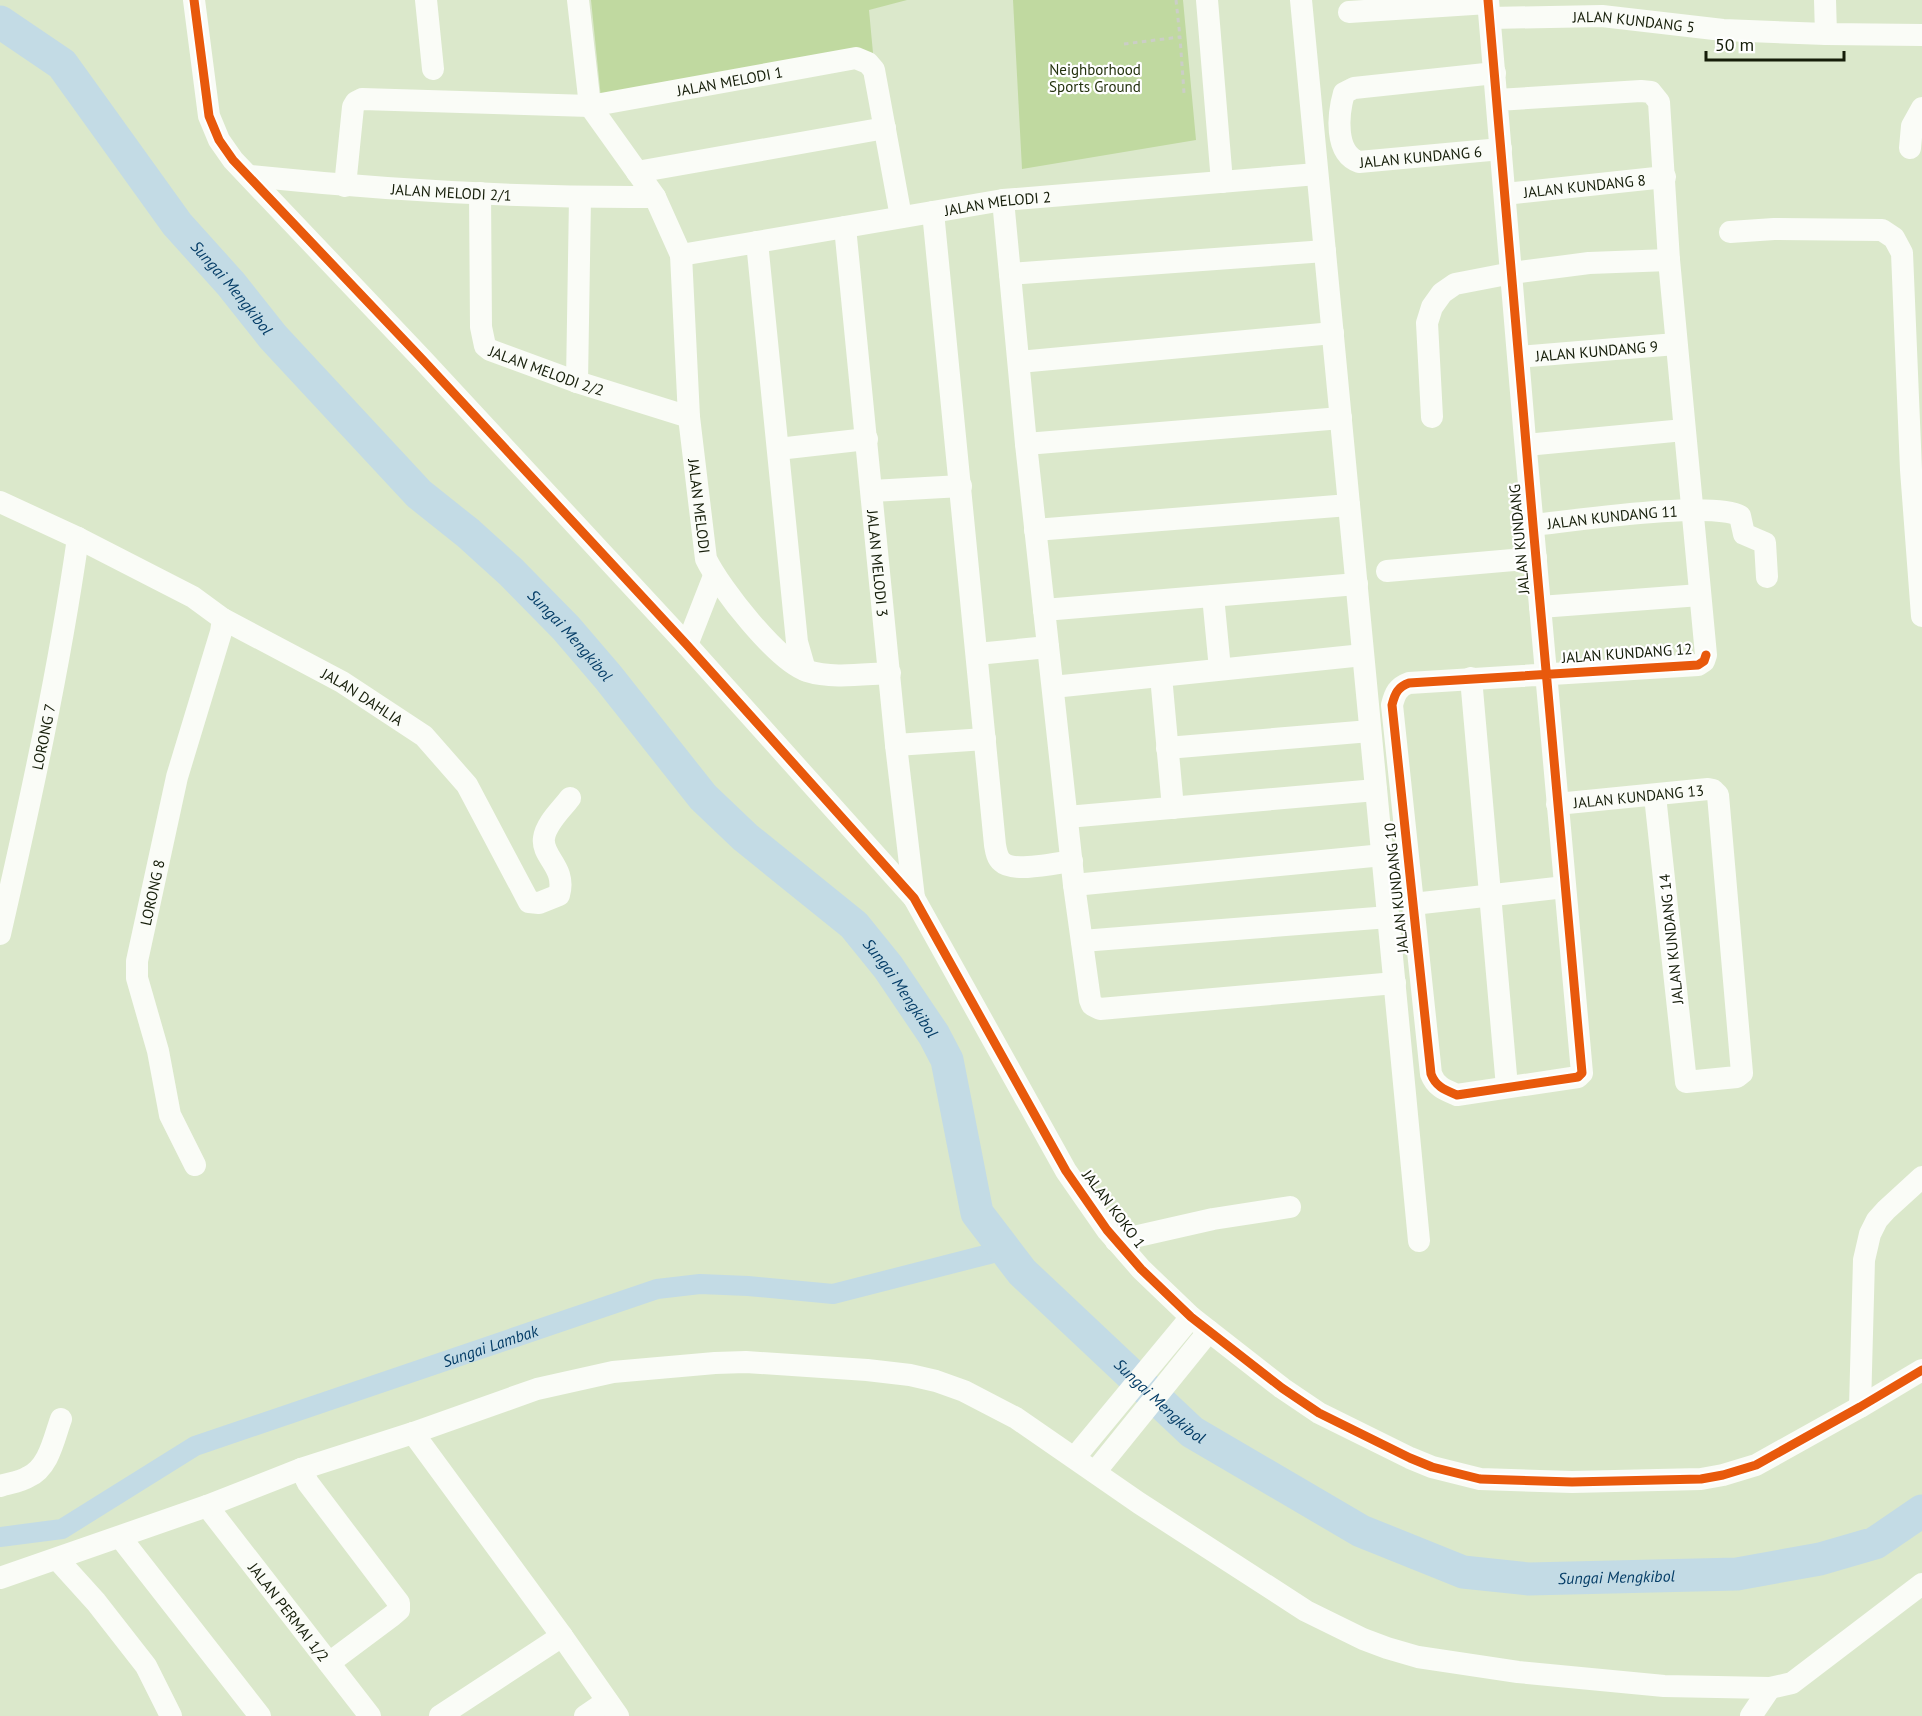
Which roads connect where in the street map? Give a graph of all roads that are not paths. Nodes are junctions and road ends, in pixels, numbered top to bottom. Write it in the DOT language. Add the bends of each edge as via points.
graph roads {
  1 [pos="194,0"];
  2 [pos="426,0"];
  3 [pos="578,0"];
  4 [pos="1207,0"];
  5 [pos="1301,0"];
  6 [pos="1825,0"];
  7 [pos="1489,7"];
  8 [pos="1349,12"];
  9 [pos="1826,34"];
  10 [pos="1922,35"];
  11 [pos="433,69"];
  12 [pos="1495,73"];
  13 [pos="1497,100"];
  14 [pos="590,106"];
  15 [pos="1922,108"];
  16 [pos="885,128"];
  17 [pos="1910,148"];
  18 [pos="1501,149"];
  19 [pos="637,172"];
  20 [pos="1317,174"];
  21 [pos="250,176"];
  22 [pos="1665,177"];
  23 [pos="1222,182"];
  24 [pos="345,186"];
  25 [pos="480,193"];
  26 [pos="1505,194"];
  27 [pos="655,197"];
  28 [pos="580,198"];
  29 [pos="1003,200"];
  30 [pos="933,212"];
  31 [pos="901,217"];
  32 [pos="845,227"];
  33 [pos="1730,232"];
  34 [pos="757,242"];
  35 [pos="1325,251"];
  36 [pos="681,255"];
  37 [pos="1669,260"];
  38 [pos="1512,273"];
  39 [pos="1011,274"];
  40 [pos="1333,333"];
  41 [pos="1676,344"];
  42 [pos="1519,357"];
  43 [pos="1019,363"];
  44 [pos="576,382"];
  45 [pos="689,417"];
  46 [pos="1432,417"];
  47 [pos="1341,418"];
  48 [pos="1684,430"];
  49 [pos="867,439"];
  50 [pos="1026,444"];
  51 [pos="1526,444"];
  52 [pos="778,449"];
  53 [pos="961,486"];
  54 [pos="872,491"];
  55 [pos="0,502"];
  56 [pos="1349,505"];
  57 [pos="1692,509"];
  58 [pos="1533,525"];
  59 [pos="1035,530"];
  60 [pos="78,538"];
  61 [pos="1536,558"];
  62 [pos="1388,571"];
  63 [pos="714,576"];
  64 [pos="1767,577"];
  65 [pos="1356,584"];
  66 [pos="1700,595"];
  67 [pos="1213,596"];
  68 [pos="1540,607"];
  69 [pos="1044,610"];
  70 [pos="1922,616"];
  71 [pos="223,619"];
  72 [pos="687,645"];
  73 [pos="1048,647"];
  74 [pos="977,654"];
  75 [pos="1364,655"];
  76 [pos="1220,669"];
  77 [pos="805,670"];
  78 [pos="890,673"];
  79 [pos="1546,673"];
  80 [pos="1161,676"];
  81 [pos="1471,678"];
  82 [pos="1053,687"];
  83 [pos="1370,730"];
  84 [pos="985,739"];
  85 [pos="896,744"];
  86 [pos="1167,748"];
  87 [pos="1376,790"];
  88 [pos="1655,796"];
  89 [pos="570,798"];
  90 [pos="1557,804"];
  91 [pos="1173,808"];
  92 [pos="1067,817"];
  93 [pos="1383,855"];
  94 [pos="1072,861"];
  95 [pos="1074,885"];
  96 [pos="1565,887"];
  97 [pos="1490,895"];
  98 [pos="914,898"];
  99 [pos="1413,904"];
  100 [pos="1389,917"];
  101 [pos="0,934"];
  102 [pos="1082,941"];
  103 [pos="1395,983"];
  104 [pos="1581,1075"];
  105 [pos="1686,1082"];
  106 [pos="1507,1087"];
  107 [pos="195,1165"];
  108 [pos="1922,1177"];
  109 [pos="1290,1207"];
  110 [pos="1116,1241"];
  111 [pos="1419,1241"];
  112 [pos="1191,1317"];
  113 [pos="1209,1331"];
  114 [pos="1922,1370"];
  115 [pos="1860,1407"];
  116 [pos="61,1419"];
  117 [pos="413,1433"];
  118 [pos="1075,1457"];
  119 [pos="300,1469"];
  120 [pos="1095,1472"];
  121 [pos="0,1486"];
  122 [pos="207,1506"];
  123 [pos="120,1537"];
  124 [pos="58,1560"];
  125 [pos="0,1578"];
  126 [pos="1922,1584"];
  127 [pos="562,1636"];
  128 [pos="329,1663"];
  129 [pos="1770,1688"];
  130 [pos="613,1709"];
  131 [pos="171,1716"];
  132 [pos="260,1716"];
  133 [pos="370,1716"];
  134 [pos="440,1716"];
  135 [pos="585,1716"];
  136 [pos="1751,1716"];
  1 -- 21 [label="street" via="208,116 219,140"];
  2 -- 11 [label="street"];
  3 -- 14 [label="street"];
  4 -- 23 [label="street"];
  5 -- 20 [label="street"];
  6 -- 9 [label="street"];
  7 -- 8 [label="street, JALAN KUNDANG 5"];
  7 -- 9 [label="street, JALAN KUNDANG 5" via="1723,30"];
  7 -- 12 [label="street, JALAN KUNDANG"];
  9 -- 10 [label="street, JALAN KUNDANG 5"];
  12 -- 13 [label="street, JALAN KUNDANG"];
  12 -- 18 [label="street, JALAN KUNDANG 6" via="1354,88 1344,93 1340,129 1344,148 1351,159 1359,162"];
  13 -- 18 [label="street, JALAN KUNDANG"];
  13 -- 22 [label="street" via="1651,92 1661,110"];
  14 -- 16 [label="street, JALAN MELODI 1" via="856,58 874,70"];
  14 -- 19 [label="street"];
  14 -- 24 [label="street, JALAN MELODI 1" via="362,99 353,107"];
  15 -- 17 [label="street" via="1912,126"];
  16 -- 19 [label="street"];
  16 -- 31 [label="street"];
  18 -- 26 [label="street, JALAN KUNDANG"];
  19 -- 27 [label="street"];
  20 -- 23 [label="street, JALAN MELODI 2"];
  20 -- 35 [label="street"];
  21 -- 24 [label="street, JALAN MELODI 2/1"];
  21 -- 72 [label="street"];
  22 -- 26 [label="street, JALAN KUNDANG 8"];
  22 -- 37 [label="street"];
  23 -- 29 [label="street, JALAN MELODI 2"];
  24 -- 25 [label="street, JALAN MELODI 2/1"];
  25 -- 28 [label="street, JALAN MELODI 2/1"];
  25 -- 44 [label="street, JALAN MELODI 2/2" via="481,327 485,346"];
  26 -- 38 [label="street, JALAN KUNDANG"];
  27 -- 28 [label="street, JALAN MELODI 2/1"];
  27 -- 36 [label="street"];
  28 -- 44 [label="street"];
  29 -- 30 [label="street, JALAN MELODI 2"];
  29 -- 39 [label="street"];
  30 -- 31 [label="street, JALAN MELODI 2"];
  30 -- 53 [label="street"];
  31 -- 32 [label="street, JALAN MELODI 2"];
  32 -- 34 [label="street, JALAN MELODI 2"];
  32 -- 49 [label="street, JALAN MELODI 3"];
  33 -- 70 [label="street" via="1882,230 1894,238 1902,253"];
  34 -- 36 [label="street, JALAN MELODI 2"];
  34 -- 52 [label="street"];
  35 -- 39 [label="street"];
  35 -- 40 [label="street"];
  36 -- 45 [label="street, JALAN MELODI"];
  37 -- 38 [label="street"];
  37 -- 41 [label="street"];
  38 -- 42 [label="street, JALAN KUNDANG"];
  38 -- 46 [label="street" via="1455,284 1432,307 1427,323"];
  39 -- 43 [label="street"];
  40 -- 43 [label="street"];
  40 -- 47 [label="street"];
  41 -- 42 [label="street, JALAN KUNDANG 9"];
  41 -- 48 [label="street"];
  42 -- 51 [label="street, JALAN KUNDANG"];
  43 -- 50 [label="street"];
  44 -- 45 [label="street, JALAN MELODI 2/2"];
  45 -- 63 [label="street, JALAN MELODI" via="706,560"];
  47 -- 50 [label="street"];
  47 -- 56 [label="street"];
  48 -- 51 [label="street"];
  48 -- 57 [label="street"];
  49 -- 52 [label="street"];
  49 -- 54 [label="street, JALAN MELODI 3"];
  50 -- 59 [label="street"];
  51 -- 58 [label="street, JALAN KUNDANG"];
  52 -- 77 [label="street" via="797,642"];
  53 -- 54 [label="street"];
  53 -- 74 [label="street"];
  54 -- 78 [label="street, JALAN MELODI 3"];
  55 -- 60 [label="street, JALAN DAHLIA"];
  56 -- 59 [label="street"];
  56 -- 65 [label="street"];
  57 -- 58 [label="street, JALAN KUNDANG 11"];
  57 -- 64 [label="street, JALAN KUNDANG 11" via="1740,516 1744,534 1765,543"];
  57 -- 66 [label="street"];
  58 -- 61 [label="street, JALAN KUNDANG"];
  59 -- 69 [label="street"];
  60 -- 71 [label="street, JALAN DAHLIA" via="194,597"];
  60 -- 101 [label="street, LORONG 7" via="47,720"];
  61 -- 62 [label="street"];
  61 -- 68 [label="street, JALAN KUNDANG"];
  63 -- 72 [label="street"];
  63 -- 77 [label="street, JALAN MELODI" via="780,654"];
  65 -- 67 [label="street"];
  65 -- 75 [label="street"];
  66 -- 68 [label="street"];
  66 -- 79 [label="street, JALAN KUNDANG 12" via="1706,655 1698,665"];
  67 -- 69 [label="street"];
  67 -- 76 [label="street"];
  68 -- 79 [label="street, JALAN KUNDANG"];
  69 -- 73 [label="street"];
  71 -- 89 [label="street, JALAN DAHLIA" via="342,682 424,736 467,785 529,902 538,903 559,895 562,885 544,839 548,826"];
  71 -- 107 [label="street, LORONG 8" via="177,777 137,961 137,978 158,1051 170,1115"];
  72 -- 98 [label="street"];
  73 -- 74 [label="street"];
  73 -- 82 [label="street"];
  74 -- 84 [label="street"];
  75 -- 76 [label="street"];
  75 -- 83 [label="street"];
  76 -- 80 [label="street"];
  77 -- 78 [label="street, JALAN MELODI" via="821,674"];
  78 -- 85 [label="street, JALAN MELODI 3"];
  79 -- 81 [label="street, JALAN KUNDANG 10"];
  79 -- 90 [label="street, JALAN KUNDANG"];
  80 -- 82 [label="street"];
  80 -- 86 [label="street"];
  81 -- 97 [label="street"];
  81 -- 99 [label="street, JALAN KUNDANG 10" via="1400,686 1392,705"];
  82 -- 92 [label="street"];
  83 -- 86 [label="street"];
  83 -- 87 [label="street"];
  84 -- 85 [label="street"];
  84 -- 94 [label="street" via="995,845 1002,863 1012,868"];
  85 -- 98 [label="street, JALAN MELODI 3"];
  86 -- 91 [label="street"];
  87 -- 91 [label="street"];
  87 -- 93 [label="street"];
  88 -- 90 [label="street, JALAN KUNDANG 13"];
  88 -- 105 [label="street, JALAN KUNDANG 14"];
  88 -- 105 [label="street, JALAN KUNDANG 13" via="1708,789 1718,795 1742,1073 1728,1079"];
  90 -- 96 [label="street, JALAN KUNDANG"];
  91 -- 92 [label="street"];
  92 -- 94 [label="street"];
  93 -- 95 [label="street"];
  93 -- 100 [label="street"];
  94 -- 95 [label="street"];
  95 -- 102 [label="street"];
  96 -- 97 [label="street"];
  96 -- 104 [label="street, JALAN KUNDANG"];
  97 -- 99 [label="street"];
  97 -- 106 [label="street"];
  98 -- 110 [label="street, JALAN KOKO 1" via="1066,1171"];
  99 -- 106 [label="street, JALAN KUNDANG 10" via="1435,1083 1457,1095"];
  100 -- 102 [label="street"];
  100 -- 103 [label="street"];
  102 -- 103 [label="street" via="1090,1000 1100,1009"];
  103 -- 111 [label="street"];
  104 -- 106 [label="street, JALAN KUNDANG 10"];
  108 -- 115 [label="street" via="1886,1210 1870,1234 1864,1260"];
  109 -- 110 [label="street"];
  110 -- 112 [label="street, JALAN KOKO 1"];
  112 -- 113 [label="street, JALAN KOKO 1"];
  112 -- 118 [label="street"];
  113 -- 115 [label="street, JALAN KOKO 1" via="1319,1413 1410,1458 1480,1479 1572,1482 1723,1475 1756,1465"];
  113 -- 120 [label="street"];
  114 -- 115 [label="street, JALAN KOKO 1"];
  116 -- 121 [label="street" via="38,1471"];
  117 -- 118 [label="street" via="537,1389 588,1377 746,1362 867,1370 936,1381 1016,1418"];
  117 -- 119 [label="street"];
  117 -- 127 [label="street"];
  118 -- 120 [label="street"];
  119 -- 122 [label="street"];
  119 -- 128 [label="street" via="399,1604 392,1617"];
  120 -- 129 [label="street" via="1306,1611 1387,1648 1419,1658 1518,1672 1664,1686"];
  122 -- 123 [label="street"];
  122 -- 128 [label="street, JALAN PERMAI 1/2"];
  123 -- 124 [label="street"];
  123 -- 132 [label="street"];
  124 -- 125 [label="street"];
  124 -- 131 [label="street" via="146,1666"];
  126 -- 129 [label="street" via="1792,1683"];
  127 -- 130 [label="street"];
  127 -- 134 [label="street"];
  128 -- 133 [label="street, JALAN PERMAI 1/2"];
  129 -- 136 [label="street"];
  130 -- 135 [label="street"];
}
